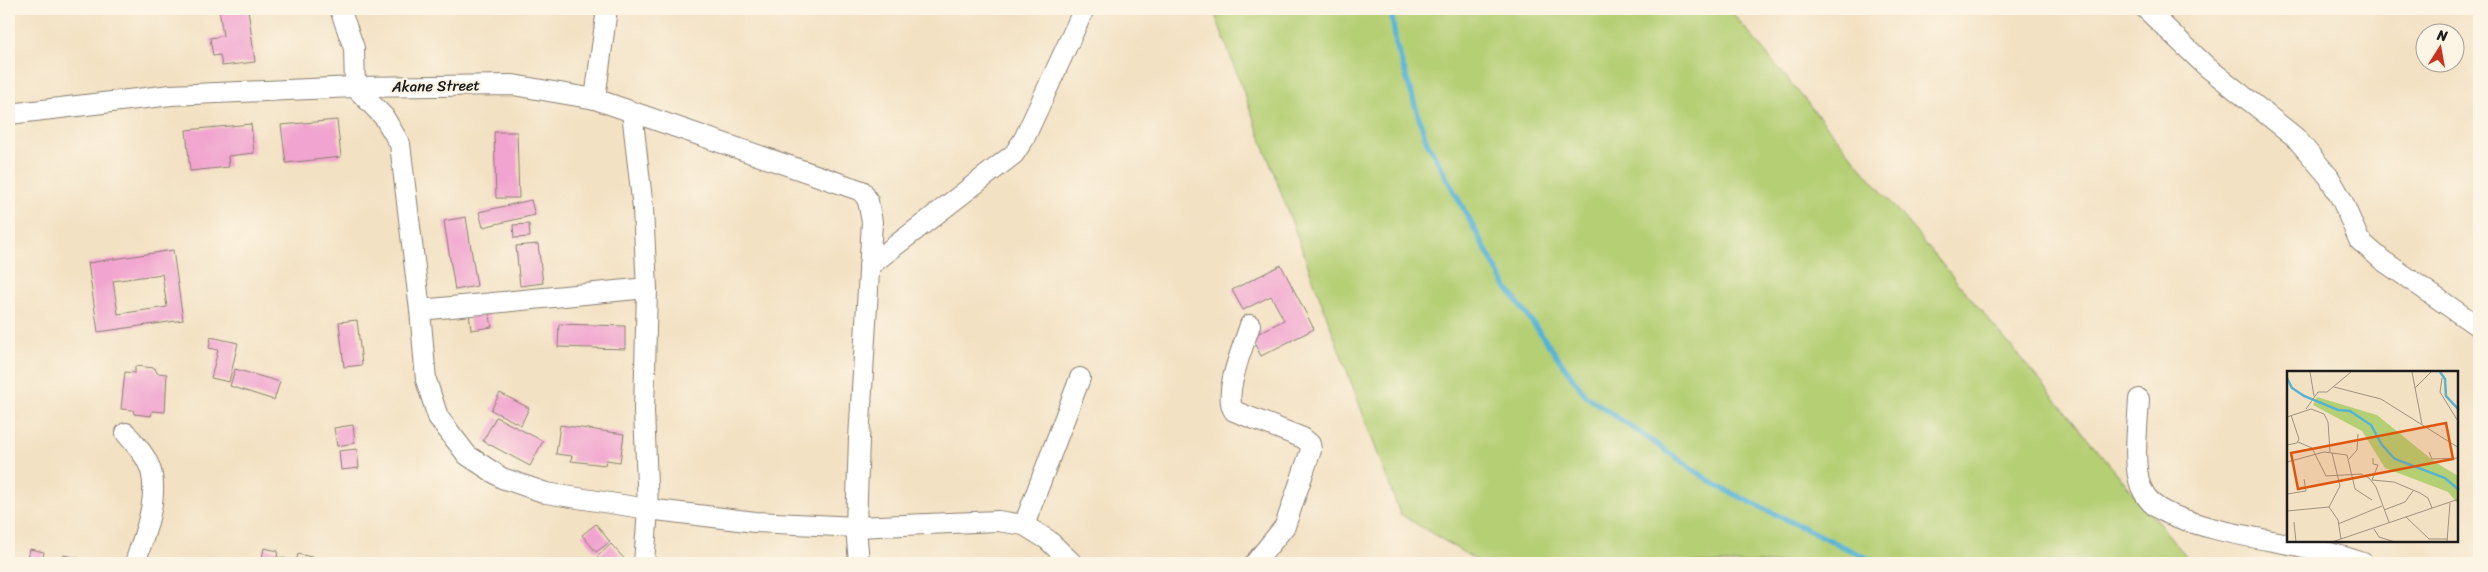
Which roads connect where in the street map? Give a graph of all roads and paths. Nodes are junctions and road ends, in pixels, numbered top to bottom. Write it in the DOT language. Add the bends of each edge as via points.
graph roads {
  1 [pos="340,9"];
  2 [pos="607,9"];
  3 [pos="1084,9"];
  4 [pos="2146,9"];
  5 [pos="355,87"];
  6 [pos="595,99"];
  7 [pos="632,112"];
  8 [pos="9,114"];
  9 [pos="869,266"];
  10 [pos="647,288"];
  11 [pos="420,310"];
  12 [pos="1250,325"];
  13 [pos="2479,327"];
  14 [pos="1080,378"];
  15 [pos="2139,399"];
  16 [pos="126,432"];
  17 [pos="648,509"];
  18 [pos="1024,524"];
  19 [pos="856,527"];
  20 [pos="135,563"];
  21 [pos="644,563"];
  22 [pos="859,563"];
  23 [pos="1072,563"];
  24 [pos="1255,563"];
  25 [pos="2363,563"];
  1 -- 5 [label="street" via="354,48"];
  2 -- 6 [label="street"];
  3 -- 9 [label="street" via="1014,154"];
  4 -- 13 [label="street" via="2207,67 2296,137 2329,177 2359,240 2382,260"];
  5 -- 6 [label="street, Akane Street" via="512,85"];
  5 -- 8 [label="street, Akane Street" via="171,95"];
  5 -- 11 [label="street" via="384,117 400,144"];
  6 -- 7 [label="street, Akane Street"];
  7 -- 9 [label="street, Akane Street" via="862,191 872,222"];
  7 -- 10 [label="street" via="643,210"];
  9 -- 19 [label="street"];
  10 -- 11 [label="street"];
  10 -- 17 [label="street" via="644,412"];
  11 -- 17 [label="street" via="426,380 438,417 467,455 502,478 546,493"];
  12 -- 24 [label="street" via="1230,390 1230,406 1234,411 1303,438 1311,450 1285,526"];
  14 -- 18 [label="street"];
  15 -- 25 [label="street" via="2137,473 2147,498 2157,507 2220,530 2336,553"];
  16 -- 20 [label="street" via="148,462 154,490 148,523"];
  17 -- 19 [label="street" via="756,522"];
  17 -- 21 [label="street"];
  18 -- 19 [label="street" via="998,521"];
  18 -- 23 [label="street" via="1048,540"];
  19 -- 22 [label="street"];
}
